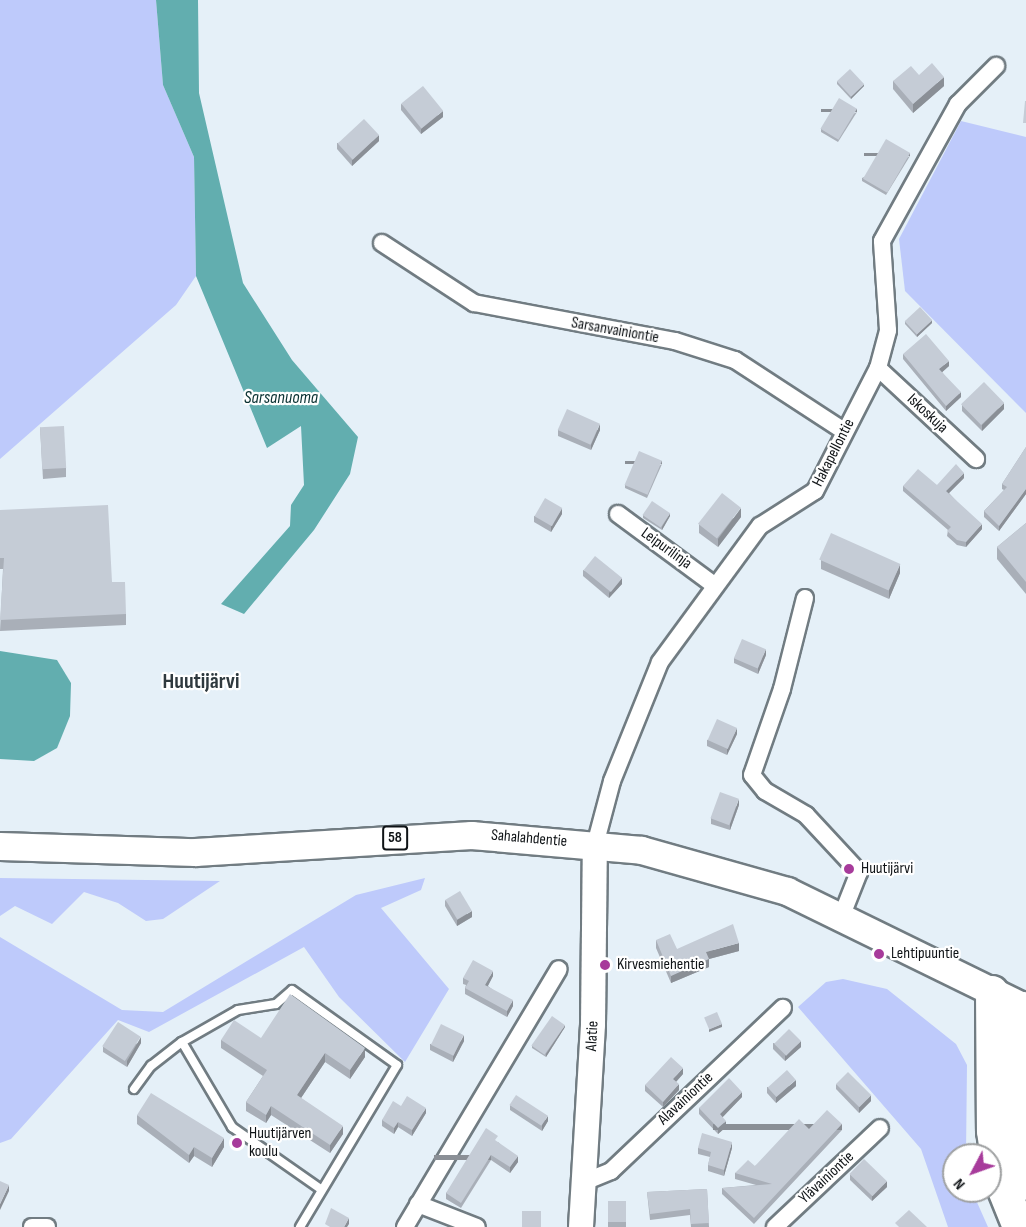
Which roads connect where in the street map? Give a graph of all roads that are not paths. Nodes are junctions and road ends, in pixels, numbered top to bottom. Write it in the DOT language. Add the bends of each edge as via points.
graph roads {
  1 [pos="996,66"];
  2 [pos="382,243"];
  3 [pos="878,368"];
  4 [pos="843,431"];
  5 [pos="976,459"];
  6 [pos="618,514"];
  7 [pos="714,585"];
  8 [pos="805,598"];
  9 [pos="595,845"];
  10 [pos="0,846"];
  11 [pos="842,915"];
  12 [pos="560,969"];
  13 [pos="992,992"];
  14 [pos="783,1008"];
  15 [pos="1025,1008"];
  16 [pos="182,1042"];
  17 [pos="134,1089"];
  18 [pos="880,1128"];
  19 [pos="584,1182"];
  20 [pos="1026,1184"];
  21 [pos="319,1188"];
  22 [pos="418,1204"];
  23 [pos="32,1227"];
  24 [pos="47,1227"];
  25 [pos="300,1227"];
  26 [pos="405,1227"];
  27 [pos="477,1227"];
  28 [pos="581,1227"];
  29 [pos="775,1227"];
  30 [pos="1019,1227"];
  1 -- 3 [label="street, Hakapellontie" via="958,104 882,241 888,330"];
  2 -- 4 [label="street, Sarsanvainiontie" via="474,303 675,341 735,360"];
  3 -- 4 [label="street, Hakapellontie"];
  3 -- 5 [label="street, Iskoskuja"];
  4 -- 7 [label="street, Hakapellontie" via="815,491 760,526"];
  6 -- 7 [label="street, Leipurilinja"];
  7 -- 9 [label="street, Hakapellontie" via="660,662 612,781"];
  8 -- 11 [label="street" via="782,689 752,775 765,791 806,815 859,872"];
  9 -- 10 [label="main road, Sahalahdentie / 58" via="471,835 195,852"];
  9 -- 11 [label="main road, Sahalahdentie / 58" via="694,861"];
  9 -- 19 [label="street, Alatie"];
  11 -- 13 [label="main road, Sahalahdentie / 58"];
  12 -- 22 [label="street"];
  13 -- 15 [label="main road, Sahalahdentie / 58"];
  13 -- 30 [label="highway" via="993,1131 1000,1180"];
  14 -- 19 [label="street, Alavainiontie" via="611,1171"];
  15 -- 20 [label="highway" via="1014,1047 1011,1103"];
  16 -- 17 [label="lane" via="151,1066"];
  16 -- 21 [label="lane" via="232,1127"];
  16 -- 21 [label="lane" via="238,1010 276,1004 292,990 397,1065"];
  18 -- 29 [label="street, Ylävainiontie"];
  19 -- 28 [label="street, Alatie"];
  21 -- 25 [label="lane"];
  22 -- 26 [label="street"];
  22 -- 27 [label="street"];
  23 -- 24 [label="street"];
}
